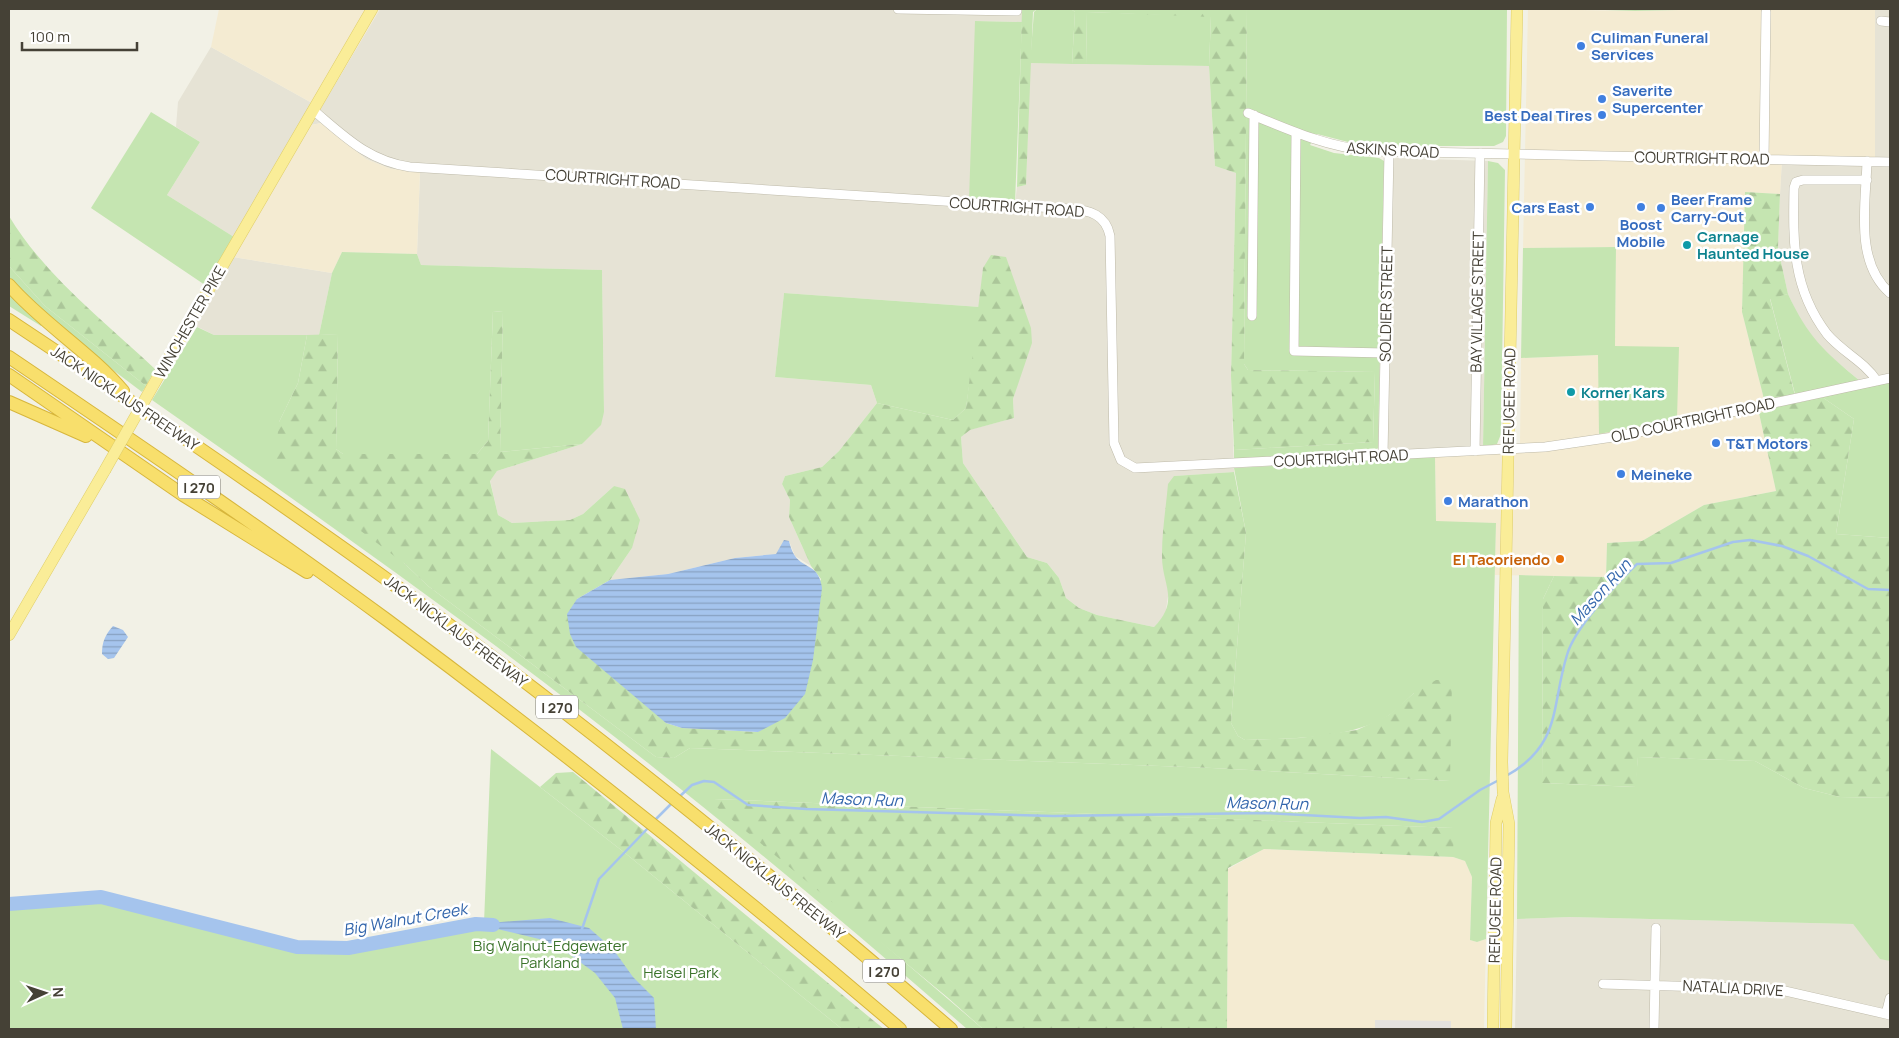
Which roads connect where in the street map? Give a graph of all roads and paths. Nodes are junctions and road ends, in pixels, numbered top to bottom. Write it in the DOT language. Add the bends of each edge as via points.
graph roads {
  1 [pos="372,9"];
  2 [pos="898,9"];
  3 [pos="973,9"];
  4 [pos="1516,9"];
  5 [pos="1017,11"];
  6 [pos="1766,12"];
  7 [pos="313,110"];
  8 [pos="1296,133"];
  9 [pos="1388,152"];
  10 [pos="1480,153"];
  11 [pos="1514,155"];
  12 [pos="1764,159"];
  13 [pos="1867,161"];
  14 [pos="1890,162"];
  15 [pos="1866,180"];
  16 [pos="9,285"];
  17 [pos="1890,293"];
  18 [pos="1252,316"];
  19 [pos="9,320"];
  20 [pos="1385,353"];
  21 [pos="9,357"];
  22 [pos="9,375"];
  23 [pos="1890,378"];
  24 [pos="1876,381"];
  25 [pos="9,402"];
  26 [pos="132,402"];
  27 [pos="1508,449"];
  28 [pos="116,450"];
  29 [pos="1475,451"];
  30 [pos="1382,456"];
  31 [pos="387,620"];
  32 [pos="9,635"];
  33 [pos="1503,788"];
  34 [pos="1656,928"];
  35 [pos="1603,984"];
  36 [pos="1655,984"];
  37 [pos="1890,998"];
  38 [pos="1888,1015"];
  39 [pos="900,1029"];
  40 [pos="951,1029"];
  41 [pos="1493,1029"];
  42 [pos="1506,1029"];
  43 [pos="1654,1029"];
  1 -- 7 [label="main road, WINCHESTER PIKE"];
  2 -- 3 [label="street"];
  3 -- 5 [label="street"];
  4 -- 11 [label="main road, REFUGEE ROAD"];
  6 -- 12 [label="street"];
  7 -- 30 [label="street, COURTRIGHT ROAD" via="368,154 410,167 1088,211 1104,220 1110,236 1114,443 1117,454 1126,464 1140,468"];
  7 -- 32 [label="main road, WINCHESTER PIKE, bridge"];
  8 -- 9 [label="street, ASKINS ROAD" via="1342,148"];
  8 -- 18 [label="street, ASKINS ROAD" via="1251,114"];
  8 -- 20 [label="street" via="1294,351"];
  9 -- 10 [label="street, ASKINS ROAD"];
  9 -- 20 [label="street, SOLDIER STREET"];
  10 -- 11 [label="street, ASKINS ROAD"];
  10 -- 29 [label="street, BAY VILLAGE STREET"];
  11 -- 12 [label="street, COURTRIGHT ROAD"];
  11 -- 27 [label="main road, REFUGEE ROAD"];
  12 -- 13 [label="street, COURTRIGHT ROAD"];
  13 -- 14 [label="street, COURTRIGHT ROAD"];
  13 -- 15 [label="street"];
  15 -- 17 [label="street" via="1867,251 1882,285"];
  15 -- 24 [label="street" via="1796,182 1793,247 1804,292 1827,334 1870,370"];
  16 -- 26 [label="highway" via="40,317 112,378"];
  19 -- 26 [label="highway, JACK NICKLAUS FREEWAY / I 270"];
  20 -- 30 [label="street, SOLDIER STREET"];
  21 -- 31 [label="highway, JACK NICKLAUS FREEWAY / I 270" via="222,502"];
  22 -- 28 [label="highway"];
  23 -- 24 [label="street, OLD COURTRIGHT ROAD"];
  24 -- 27 [label="street, OLD COURTRIGHT ROAD" via="1620,436"];
  25 -- 28 [label="highway"];
  26 -- 40 [label="highway, JACK NICKLAUS FREEWAY / I 270" via="388,580 525,682 689,810"];
  27 -- 29 [label="street, COURTRIGHT ROAD"];
  27 -- 33 [label="main road, REFUGEE ROAD"];
  28 -- 31 [label="highway" via="246,535"];
  29 -- 30 [label="street, COURTRIGHT ROAD"];
  31 -- 39 [label="highway, JACK NICKLAUS FREEWAY / I 270" via="639,814"];
  33 -- 41 [label="main road, REFUGEE ROAD" via="1496,824"];
  33 -- 42 [label="main road, REFUGEE ROAD" via="1509,834"];
  34 -- 36 [label="street"];
  35 -- 36 [label="street, NATALIA DRIVE"];
  36 -- 38 [label="street, NATALIA DRIVE" via="1776,989"];
  36 -- 43 [label="street"];
  37 -- 38 [label="street"];
}
